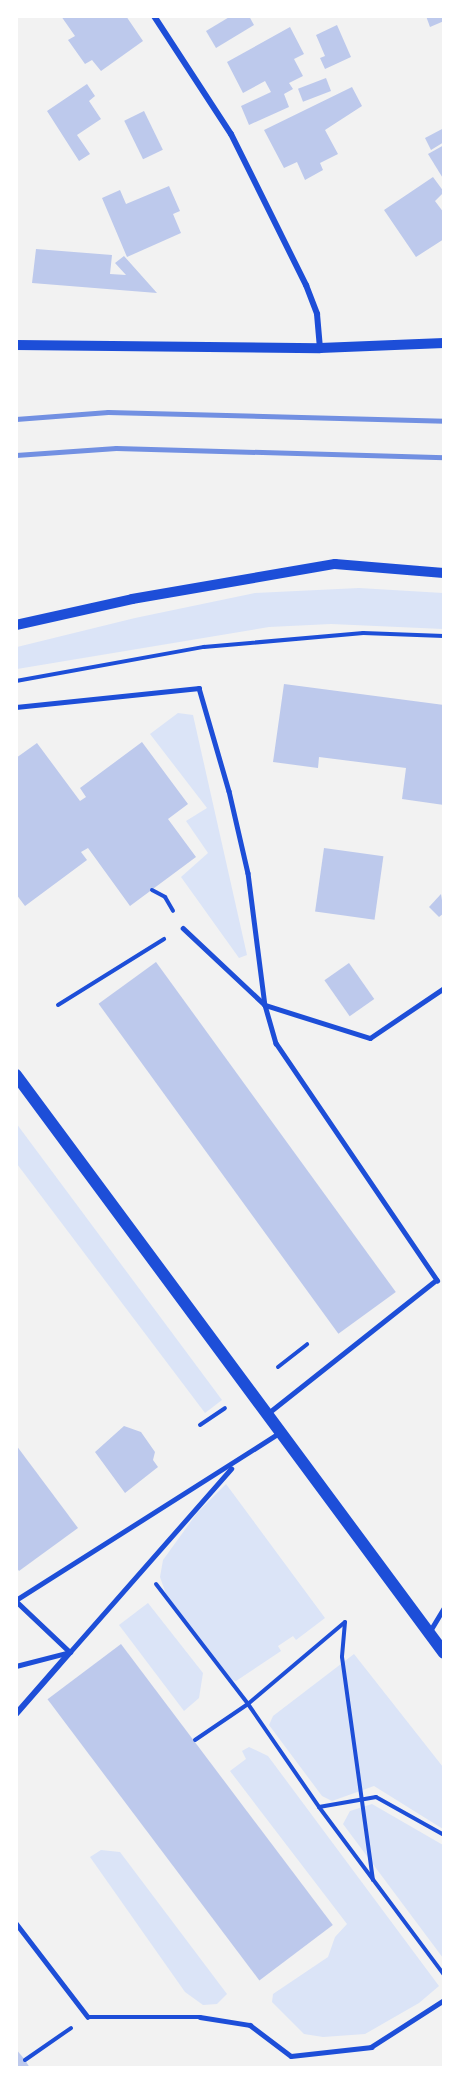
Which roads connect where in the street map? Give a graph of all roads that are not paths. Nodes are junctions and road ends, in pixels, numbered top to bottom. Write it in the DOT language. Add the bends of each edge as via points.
graph roads {
  1 [pos="154,16"];
  2 [pos="444,343"];
  3 [pos="16,345"];
  4 [pos="320,348"];
  5 [pos="444,573"];
  6 [pos="16,625"];
  7 [pos="16,707"];
  8 [pos="183,928"];
  9 [pos="444,988"];
  10 [pos="265,1005"];
  11 [pos="16,1075"];
  12 [pos="268,1414"];
  13 [pos="280,1432"];
  14 [pos="235,1464"];
  15 [pos="16,1601"];
  16 [pos="444,1608"];
  17 [pos="429,1633"];
  18 [pos="70,1652"];
  19 [pos="444,1653"];
  20 [pos="16,1666"];
  21 [pos="16,1714"];
  22 [pos="16,1923"];
  23 [pos="444,2000"];
  1 -- 4 [label="street" via="231,134 306,285 317,314"];
  2 -- 4 [label="street"];
  3 -- 4 [label="street"];
  5 -- 6 [label="street" via="335,564 132,599"];
  7 -- 10 [label="lane" via="199,688 248,873"];
  8 -- 10 [label="lane"];
  9 -- 10 [label="lane" via="370,1038"];
  10 -- 12 [label="lane" via="276,1043 437,1280"];
  11 -- 12 [label="main road"];
  12 -- 13 [label="main road"];
  13 -- 14 [label="lane"];
  13 -- 17 [label="main road"];
  14 -- 15 [label="lane"];
  14 -- 18 [label="lane"];
  15 -- 18 [label="lane"];
  16 -- 17 [label="lane"];
  17 -- 19 [label="main road"];
  18 -- 20 [label="lane"];
  18 -- 21 [label="street"];
  22 -- 23 [label="lane" via="88,2017 200,2017 250,2025 291,2056 371,2047"];
}
